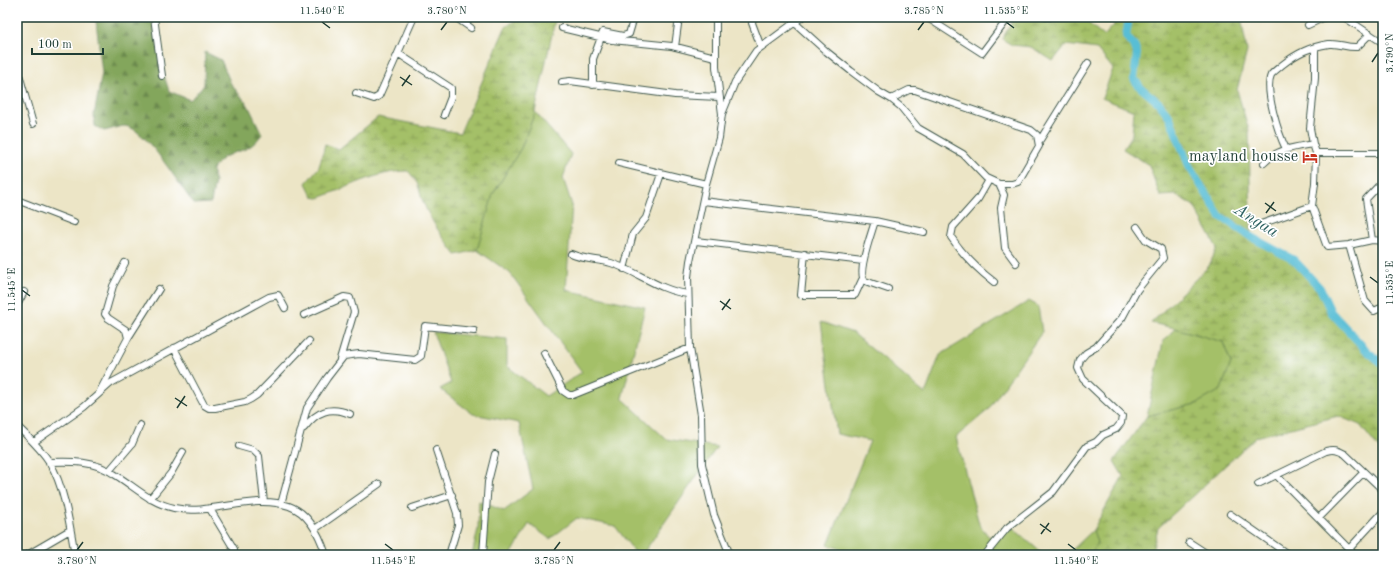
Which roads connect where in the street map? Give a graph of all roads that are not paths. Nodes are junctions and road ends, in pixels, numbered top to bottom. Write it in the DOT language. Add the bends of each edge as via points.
graph roads {
  1 [pos="154,17"];
  2 [pos="414,17"];
  3 [pos="455,17"];
  4 [pos="634,17"];
  5 [pos="680,17"];
  6 [pos="716,17"];
  7 [pos="753,17"];
  8 [pos="802,17"];
  9 [pos="926,17"];
  10 [pos="1009,17"];
  11 [pos="1046,17"];
  12 [pos="1049,17"];
  13 [pos="1325,17"];
  14 [pos="1344,17"];
  15 [pos="796,23"];
  16 [pos="1308,26"];
  17 [pos="471,28"];
  18 [pos="562,28"];
  19 [pos="1370,34"];
  20 [pos="601,38"];
  21 [pos="1383,43"];
  22 [pos="675,47"];
  23 [pos="761,47"];
  24 [pos="1315,47"];
  25 [pos="399,54"];
  26 [pos="715,57"];
  27 [pos="1088,63"];
  28 [pos="17,66"];
  29 [pos="162,76"];
  30 [pos="562,82"];
  31 [pos="593,85"];
  32 [pos="356,93"];
  33 [pos="719,97"];
  34 [pos="891,99"];
  35 [pos="722,114"];
  36 [pos="444,116"];
  37 [pos="33,124"];
  38 [pos="1040,140"];
  39 [pos="1313,144"];
  40 [pos="1286,150"];
  41 [pos="1316,153"];
  42 [pos="1383,153"];
  43 [pos="619,163"];
  44 [pos="1264,163"];
  45 [pos="661,174"];
  46 [pos="989,180"];
  47 [pos="706,184"];
  48 [pos="999,184"];
  49 [pos="1382,184"];
  50 [pos="17,200"];
  51 [pos="703,201"];
  52 [pos="1312,206"];
  53 [pos="875,221"];
  54 [pos="74,222"];
  55 [pos="1261,224"];
  56 [pos="1137,226"];
  57 [pos="924,232"];
  58 [pos="1372,240"];
  59 [pos="696,241"];
  60 [pos="1383,241"];
  61 [pos="1349,245"];
  62 [pos="805,253"];
  63 [pos="571,254"];
  64 [pos="863,261"];
  65 [pos="126,263"];
  66 [pos="1016,263"];
  67 [pos="624,269"];
  68 [pos="862,280"];
  69 [pos="994,282"];
  70 [pos="158,289"];
  71 [pos="888,289"];
  72 [pos="24,292"];
  73 [pos="688,294"];
  74 [pos="17,305"];
  75 [pos="1383,306"];
  76 [pos="285,308"];
  77 [pos="304,315"];
  78 [pos="474,331"];
  79 [pos="128,338"];
  80 [pos="309,341"];
  81 [pos="174,348"];
  82 [pos="690,348"];
  83 [pos="544,354"];
  84 [pos="340,361"];
  85 [pos="99,393"];
  86 [pos="350,414"];
  87 [pos="140,425"];
  88 [pos="17,426"];
  89 [pos="303,429"];
  90 [pos="34,442"];
  91 [pos="239,446"];
  92 [pos="436,450"];
  93 [pos="183,452"];
  94 [pos="495,454"];
  95 [pos="50,462"];
  96 [pos="109,471"];
  97 [pos="1364,472"];
  98 [pos="1276,475"];
  99 [pos="379,484"];
  100 [pos="1258,484"];
  101 [pos="1383,490"];
  102 [pos="452,495"];
  103 [pos="150,499"];
  104 [pos="264,502"];
  105 [pos="281,504"];
  106 [pos="412,508"];
  107 [pos="210,509"];
  108 [pos="1383,512"];
  109 [pos="1230,514"];
  110 [pos="1319,518"];
  111 [pos="315,529"];
  112 [pos="70,530"];
  113 [pos="1189,542"];
  114 [pos="1348,549"];
  115 [pos="27,555"];
  116 [pos="75,555"];
  117 [pos="234,555"];
  118 [pos="326,555"];
  119 [pos="449,555"];
  120 [pos="483,555"];
  121 [pos="730,555"];
  122 [pos="984,555"];
  123 [pos="1209,555"];
  124 [pos="1289,555"];
  125 [pos="1355,555"];
  1 -- 29 [label="street"];
  2 -- 25 [label="street"];
  3 -- 17 [label="street"];
  4 -- 20 [label="street" via="629,34 623,36 603,32"];
  5 -- 22 [label="street"];
  6 -- 26 [label="street"];
  7 -- 23 [label="street" via="752,23"];
  8 -- 15 [label="street"];
  9 -- 10 [label="street" via="982,53"];
  11 -- 12 [label="street"];
  13 -- 16 [label="street"];
  14 -- 19 [label="street"];
  15 -- 23 [label="street"];
  15 -- 34 [label="street" via="851,72"];
  18 -- 20 [label="street"];
  19 -- 21 [label="street"];
  19 -- 24 [label="street" via="1356,47 1335,44"];
  20 -- 22 [label="street"];
  20 -- 31 [label="street" via="594,59"];
  22 -- 26 [label="street"];
  23 -- 35 [label="street" via="749,59 735,82"];
  24 -- 39 [label="street" via="1315,78 1310,114"];
  24 -- 40 [label="street" via="1298,53 1271,76 1272,109 1279,136"];
  25 -- 32 [label="street" via="376,98"];
  25 -- 36 [label="street" via="451,88 451,98"];
  26 -- 33 [label="street"];
  27 -- 38 [label="street"];
  28 -- 37 [label="street"];
  30 -- 31 [label="street"];
  31 -- 33 [label="street" via="675,95"];
  33 -- 35 [label="street"];
  34 -- 38 [label="street" via="909,90 915,90 1031,130"];
  34 -- 46 [label="street" via="918,128 963,154"];
  35 -- 47 [label="street" via="719,138"];
  38 -- 48 [label="street" via="1018,182"];
  39 -- 40 [label="street"];
  39 -- 41 [label="street"];
  40 -- 44 [label="street" via="1272,154"];
  41 -- 42 [label="street"];
  41 -- 52 [label="street"];
  43 -- 45 [label="street"];
  45 -- 47 [label="street"];
  45 -- 67 [label="street" via="646,218 633,234"];
  46 -- 48 [label="street"];
  46 -- 69 [label="street" via="978,199 953,227 951,237 965,256"];
  47 -- 51 [label="street"];
  48 -- 66 [label="street" via="1004,194 1002,208 1005,248"];
  49 -- 58 [label="street" via="1366,199"];
  50 -- 54 [label="street"];
  51 -- 53 [label="street"];
  51 -- 59 [label="street"];
  52 -- 55 [label="street"];
  52 -- 61 [label="street" via="1327,247"];
  53 -- 57 [label="street"];
  53 -- 64 [label="street"];
  56 -- 122 [label="street" via="1146,240 1161,249 1163,258 1137,290 1122,318 1096,347 1086,353 1078,368 1083,379 1122,416 1121,423 1087,446 1057,488 1007,528"];
  58 -- 60 [label="street"];
  58 -- 61 [label="street"];
  59 -- 62 [label="street"];
  59 -- 73 [label="street" via="690,261"];
  61 -- 75 [label="street" via="1365,301 1374,311"];
  62 -- 64 [label="street"];
  62 -- 68 [label="street" via="802,294 855,295"];
  63 -- 67 [label="street" via="611,263"];
  64 -- 68 [label="street"];
  65 -- 79 [label="street" via="113,286 105,314 126,330"];
  67 -- 73 [label="street" via="675,292"];
  68 -- 71 [label="street"];
  70 -- 79 [label="street"];
  72 -- 74 [label="street"];
  73 -- 82 [label="street"];
  76 -- 81 [label="street" via="278,295 274,295"];
  77 -- 84 [label="street" via="344,296 350,298 354,312"];
  78 -- 84 [label="street" via="427,325 423,330 421,356 415,360 359,354 349,355"];
  79 -- 85 [label="street"];
  80 -- 81 [label="street" via="257,395 245,402 215,408 204,405"];
  81 -- 85 [label="street"];
  82 -- 83 [label="street" via="573,395 563,391"];
  82 -- 121 [label="street" via="701,415 702,464 714,515"];
  84 -- 89 [label="street" via="307,408"];
  85 -- 90 [label="street" via="84,407"];
  86 -- 89 [label="street" via="332,409 322,411"];
  87 -- 96 [label="street" via="132,444"];
  88 -- 90 [label="street"];
  89 -- 105 [label="street"];
  90 -- 95 [label="street"];
  91 -- 104 [label="street" via="253,450 259,456"];
  92 -- 102 [label="street"];
  93 -- 103 [label="street" via="171,473"];
  94 -- 120 [label="street" via="488,482"];
  95 -- 96 [label="street" via="76,461"];
  95 -- 112 [label="street" via="63,499"];
  96 -- 103 [label="street"];
  97 -- 98 [label="street" via="1346,454 1334,449"];
  97 -- 101 [label="street"];
  97 -- 110 [label="street"];
  98 -- 100 [label="street"];
  98 -- 110 [label="street"];
  99 -- 111 [label="street"];
  102 -- 106 [label="street"];
  102 -- 119 [label="street" via="458,525"];
  103 -- 107 [label="street" via="172,508"];
  104 -- 105 [label="street"];
  104 -- 107 [label="street"];
  105 -- 111 [label="street" via="290,506 300,513"];
  107 -- 117 [label="street" via="234,549"];
  108 -- 114 [label="street"];
  109 -- 124 [label="street"];
  110 -- 114 [label="street"];
  111 -- 118 [label="street"];
  112 -- 115 [label="street"];
  112 -- 116 [label="street"];
  113 -- 123 [label="street"];
  114 -- 125 [label="street"];
}
